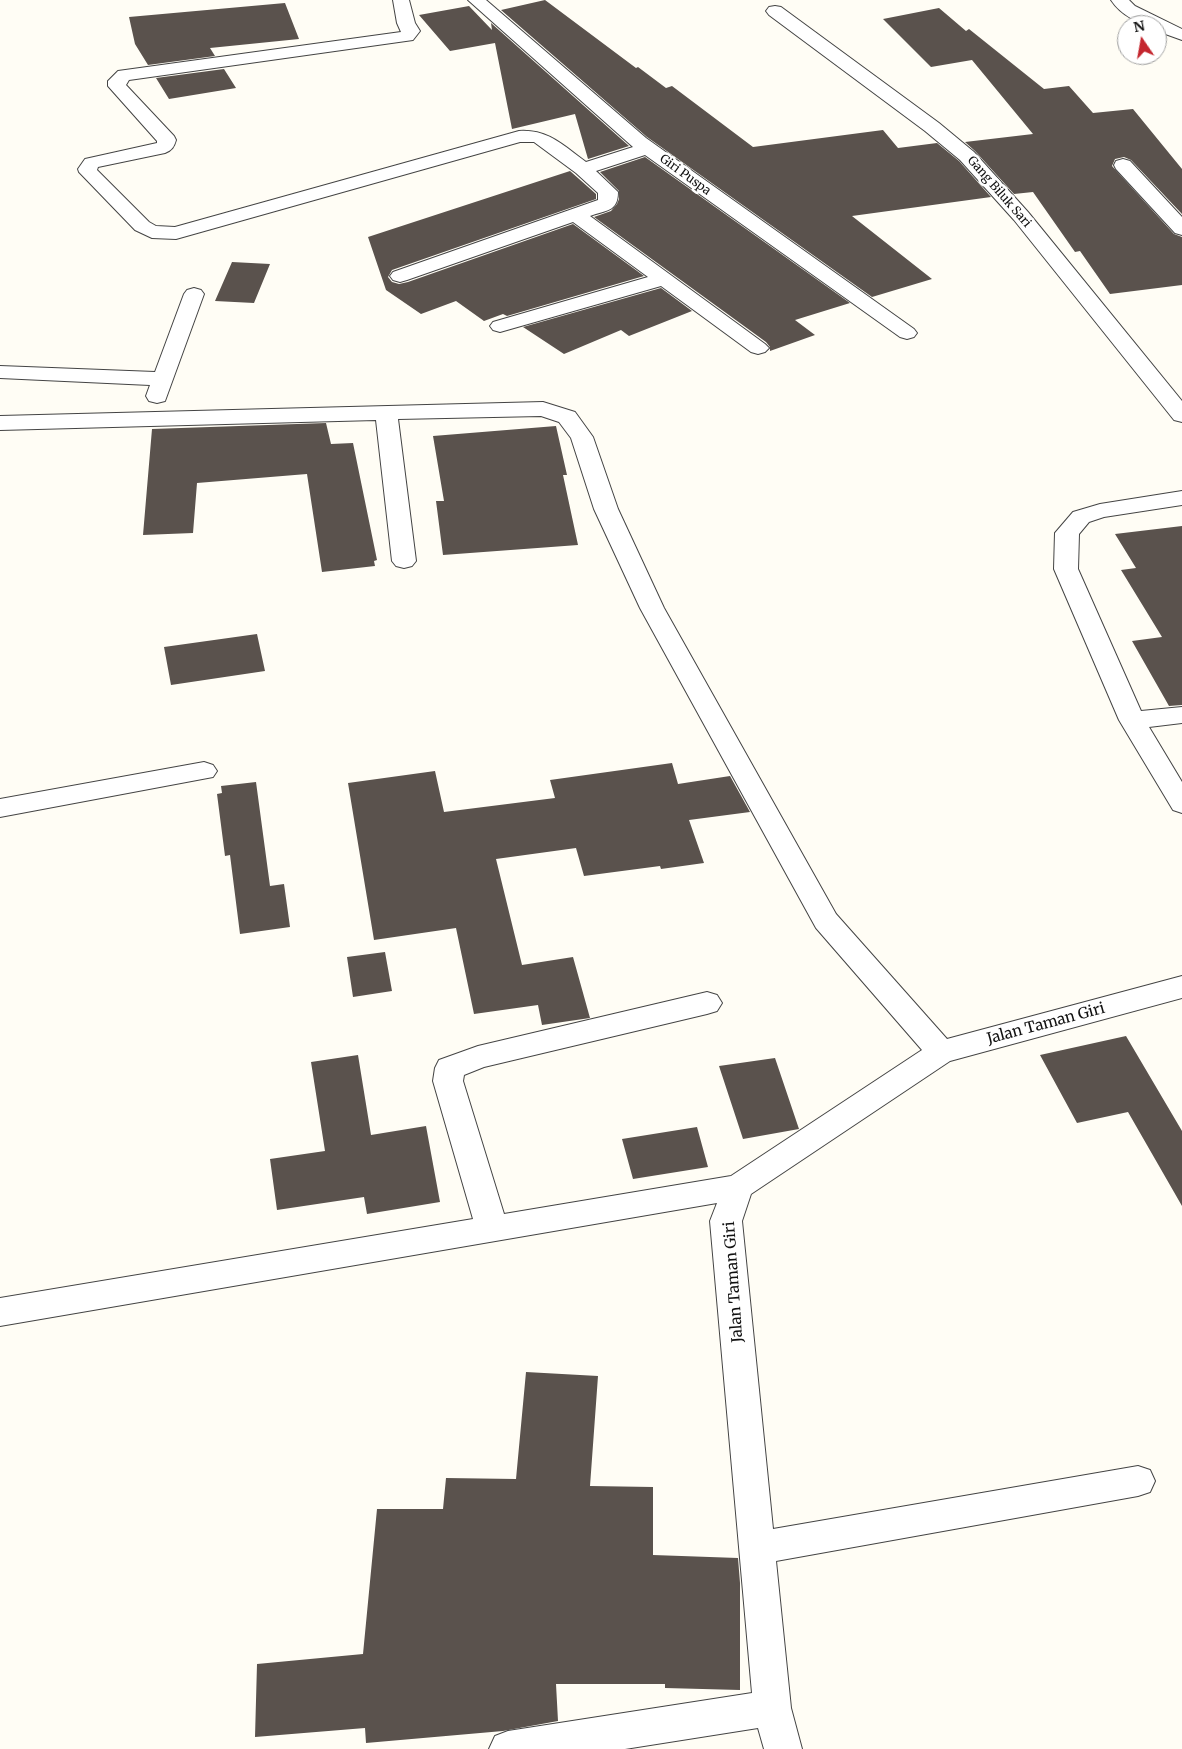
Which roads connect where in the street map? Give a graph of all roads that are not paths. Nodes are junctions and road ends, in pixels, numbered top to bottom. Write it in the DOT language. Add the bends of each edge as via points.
graph roads {
  1 [pos="401,0"];
  2 [pos="476,0"];
  3 [pos="1119,0"];
  4 [pos="775,10"];
  5 [pos="1138,15"];
  6 [pos="1167,29"];
  7 [pos="1182,35"];
  8 [pos="648,148"];
  9 [pos="1123,165"];
  10 [pos="583,169"];
  11 [pos="575,214"];
  12 [pos="1182,229"];
  13 [pos="400,276"];
  14 [pos="664,279"];
  15 [pos="194,294"];
  16 [pos="500,326"];
  17 [pos="907,333"];
  18 [pos="758,348"];
  19 [pos="0,372"];
  20 [pos="163,379"];
  21 [pos="386,414"];
  22 [pos="1182,415"];
  23 [pos="149,418"];
  24 [pos="0,423"];
  25 [pos="1182,498"];
  26 [pos="404,561"];
  27 [pos="1182,715"];
  28 [pos="1132,720"];
  29 [pos="204,771"];
  30 [pos="1182,804"];
  31 [pos="0,808"];
  32 [pos="1182,987"];
  33 [pos="707,1003"];
  34 [pos="940,1052"];
  35 [pos="738,1187"];
  36 [pos="492,1228"];
  37 [pos="0,1312"];
  38 [pos="1138,1481"];
  39 [pos="758,1548"];
  40 [pos="772,1708"];
  41 [pos="508,1749"];
  42 [pos="783,1749"];
  1 -- 10 [label="street" via="411,31 407,36 124,75 117,81 117,86 166,140 165,146 92,163 88,172 142,226 152,232 176,233 519,137 540,138"];
  2 -- 8 [label="street, Giri Puspa"];
  3 -- 5 [label="street"];
  4 -- 22 [label="street, Gang Biluk Sari" via="967,156 1021,216"];
  6 -- 7 [label="street"];
  8 -- 10 [label="street"];
  8 -- 17 [label="street, Giri Puspa"];
  9 -- 12 [label="street"];
  10 -- 11 [label="street" via="608,192 608,204"];
  11 -- 13 [label="street"];
  11 -- 14 [label="street"];
  14 -- 16 [label="street"];
  14 -- 18 [label="street"];
  15 -- 20 [label="street"];
  19 -- 20 [label="street"];
  20 -- 23 [label="street"];
  21 -- 23 [label="street"];
  21 -- 26 [label="street"];
  21 -- 34 [label="street" via="543,409 567,417 582,437 606,509 652,608 826,921"];
  23 -- 24 [label="street"];
  25 -- 28 [label="street" via="1100,511 1081,517 1067,533 1066,569"];
  27 -- 28 [label="street"];
  28 -- 30 [label="street"];
  29 -- 31 [label="street"];
  32 -- 34 [label="street, Jalan Taman Giri"];
  33 -- 36 [label="street" via="478,1057 450,1068 448,1081"];
  34 -- 35 [label="street, Jalan Taman Giri"];
  35 -- 36 [label="street"];
  35 -- 39 [label="street, Jalan Taman Giri" via="726,1221"];
  36 -- 37 [label="street"];
  38 -- 39 [label="street"];
  39 -- 40 [label="street, Jalan Taman Giri"];
  40 -- 41 [label="street"];
  40 -- 42 [label="street, Jalan Taman Giri"];
}
